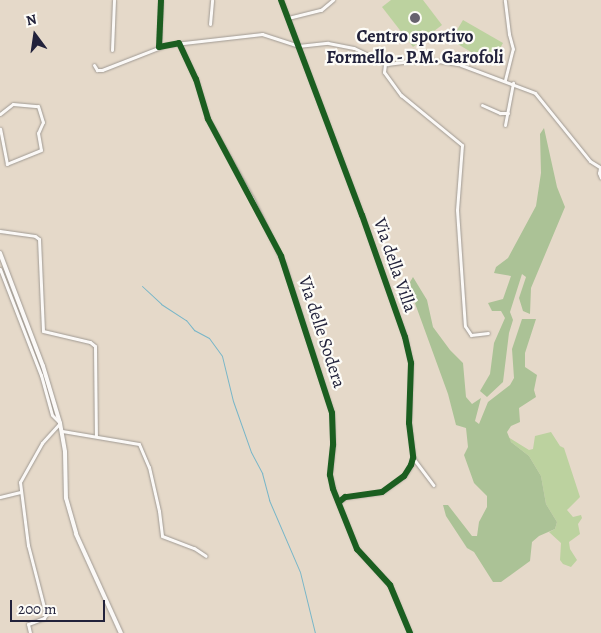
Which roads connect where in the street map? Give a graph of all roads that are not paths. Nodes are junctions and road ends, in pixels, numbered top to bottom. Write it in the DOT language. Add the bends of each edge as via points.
graph roads {
  1 [pos="114,0"];
  2 [pos="161,0"];
  3 [pos="212,0"];
  4 [pos="281,0"];
  5 [pos="333,0"];
  6 [pos="505,0"];
  7 [pos="288,18"];
  8 [pos="210,24"];
  9 [pos="180,42"];
  10 [pos="298,46"];
  11 [pos="159,47"];
  12 [pos="112,50"];
  13 [pos="385,64"];
  14 [pos="94,65"];
  15 [pos="505,80"];
  16 [pos="513,83"];
  17 [pos="482,105"];
  18 [pos="508,113"];
  19 [pos="0,114"];
  20 [pos="505,125"];
  21 [pos="0,130"];
  22 [pos="601,168"];
  23 [pos="601,178"];
  24 [pos="0,230"];
  25 [pos="0,253"];
  26 [pos="0,269"];
  27 [pos="488,333"];
  28 [pos="60,423"];
  29 [pos="62,431"];
  30 [pos="96,436"];
  31 [pos="413,458"];
  32 [pos="433,485"];
  33 [pos="20,492"];
  34 [pos="0,496"];
  35 [pos="339,502"];
  36 [pos="206,556"];
  37 [pos="30,633"];
  38 [pos="122,633"];
  39 [pos="410,633"];
  1 -- 12 [label="street"];
  2 -- 11 [label="street"];
  3 -- 8 [label="street"];
  4 -- 7 [label="street, Via della Villa"];
  5 -- 7 [label="street" via="320,10"];
  6 -- 15 [label="street" via="513,49"];
  7 -- 10 [label="street, Via della Villa"];
  9 -- 10 [label="street" via="263,34"];
  9 -- 11 [label="street"];
  9 -- 35 [label="street, Via delle Sodera" via="196,79 207,117 284,264 332,413 330,475"];
  10 -- 13 [label="street" via="334,44 358,49"];
  10 -- 31 [label="street, Via della Villa" via="407,342 411,363"];
  11 -- 14 [label="street" via="102,70 97,70"];
  13 -- 15 [label="street" via="429,60 469,66"];
  13 -- 27 [label="street" via="384,70 399,93 462,144 457,210 465,326 470,335"];
  15 -- 16 [label="street"];
  16 -- 18 [label="street"];
  16 -- 22 [label="street" via="538,95 590,161"];
  17 -- 18 [label="street" via="500,114"];
  18 -- 20 [label="street"];
  19 -- 21 [label="street" via="13,104 38,106 43,120 38,134 41,150 8,165"];
  22 -- 23 [label="street"];
  24 -- 30 [label="street" via="39,238 42,331 89,341 95,346"];
  25 -- 28 [label="street" via="44,369"];
  26 -- 28 [label="street" via="41,375 52,416"];
  28 -- 29 [label="street"];
  28 -- 33 [label="street" via="42,443 26,470 20,481"];
  29 -- 30 [label="street"];
  29 -- 38 [label="street" via="66,498 76,534"];
  30 -- 36 [label="street" via="140,445 160,511 162,536"];
  31 -- 32 [label="street"];
  31 -- 35 [label="street" via="406,474 382,492 346,497"];
  33 -- 34 [label="street"];
  33 -- 37 [label="street" via="28,545 46,615 28,624"];
  35 -- 39 [label="street, Via delle Sodera" via="357,549 390,585"];
}
